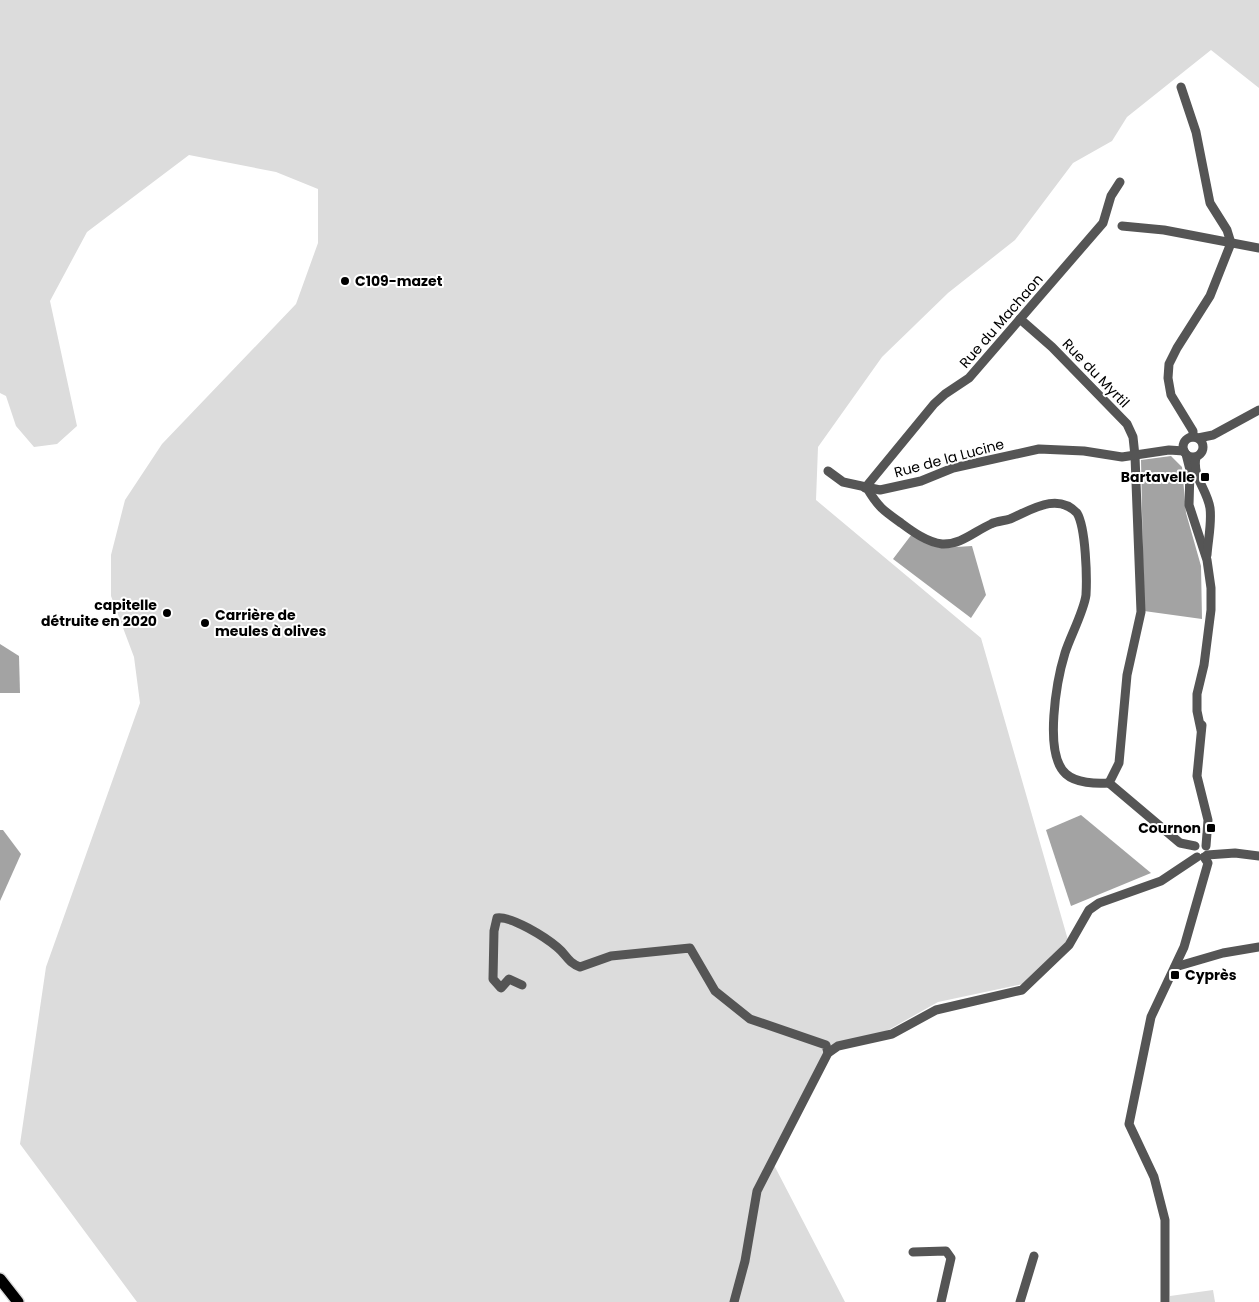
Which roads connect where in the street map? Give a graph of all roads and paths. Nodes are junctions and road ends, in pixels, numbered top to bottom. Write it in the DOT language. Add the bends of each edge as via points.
graph roads {
  1 [pos="1181,88"];
  2 [pos="1120,182"];
  3 [pos="1122,226"];
  4 [pos="1231,243"];
  5 [pos="1259,248"];
  6 [pos="1020,319"];
  7 [pos="1259,410"];
  8 [pos="1191,444"];
  9 [pos="1134,456"];
  10 [pos="828,471"];
  11 [pos="866,488"];
  12 [pos="1207,560"];
  13 [pos="1109,783"];
  14 [pos="1200,851"];
  15 [pos="1259,856"];
  16 [pos="1259,947"];
  17 [pos="1175,967"];
  18 [pos="522,984"];
  19 [pos="828,1054"];
  20 [pos="914,1252"];
  21 [pos="1034,1256"];
  22 [pos="0,1278"];
  23 [pos="18,1302"];
  24 [pos="734,1302"];
  25 [pos="942,1302"];
  26 [pos="1020,1302"];
  27 [pos="1165,1302"];
  1 -- 4 [label="street" via="1196,132 1210,202"];
  2 -- 6 [label="street, Rue du Machaon" via="1111,196 1103,223"];
  3 -- 4 [label="street" via="1164,230"];
  4 -- 5 [label="street"];
  4 -- 8 [label="street" via="1210,296 1169,364 1172,395 1187,420"];
  6 -- 9 [label="street, Rue du Myrtil" via="1127,424 1134,437"];
  6 -- 11 [label="street, Rue du Machaon" via="970,378 934,404"];
  7 -- 8 [label="street, Rue de la Lucine"];
  8 -- 9 [label="street, Rue de la Lucine"];
  8 -- 12 [label="street" via="1189,505"];
  8 -- 12 [label="street" via="1196,456 1195,472 1211,512"];
  9 -- 11 [label="street, Rue de la Lucine" via="1039,449 953,468 898,487"];
  9 -- 13 [label="street, Rue du Myrtil" via="1140,612 1127,675 1120,763"];
  10 -- 11 [label="street, Rue de la Lucine" via="843,482"];
  11 -- 13 [label="street" via="877,506 913,532 942,544 956,543 993,523 1044,505 1060,503 1078,513 1083,529 1086,597 1064,654 1053,740 1059,765 1065,774 1098,784"];
  12 -- 14 [label="street" via="1211,610 1200,687 1197,776 1209,832"];
  13 -- 14 [label="street" via="1166,832"];
  14 -- 15 [label="street"];
  14 -- 17 [label="street" via="1208,863 1184,947"];
  14 -- 19 [label="street" via="1161,881 1089,910 1069,945 1022,990 936,1010 892,1034 838,1046"];
  16 -- 17 [label="street" via="1223,953"];
  17 -- 27 [label="street" via="1151,1017 1129,1124 1154,1177 1165,1220"];
  18 -- 19 [label="street" via="509,978 501,988 493,979 497,918 505,917 558,947 570,963 580,968 610,956 690,948 715,990 750,1019 826,1045"];
  19 -- 24 [label="street" via="757,1191"];
  20 -- 25 [label="street" via="946,1251 951,1258"];
  21 -- 26 [label="street"];
  22 -- 23 [label="main road"];
}
